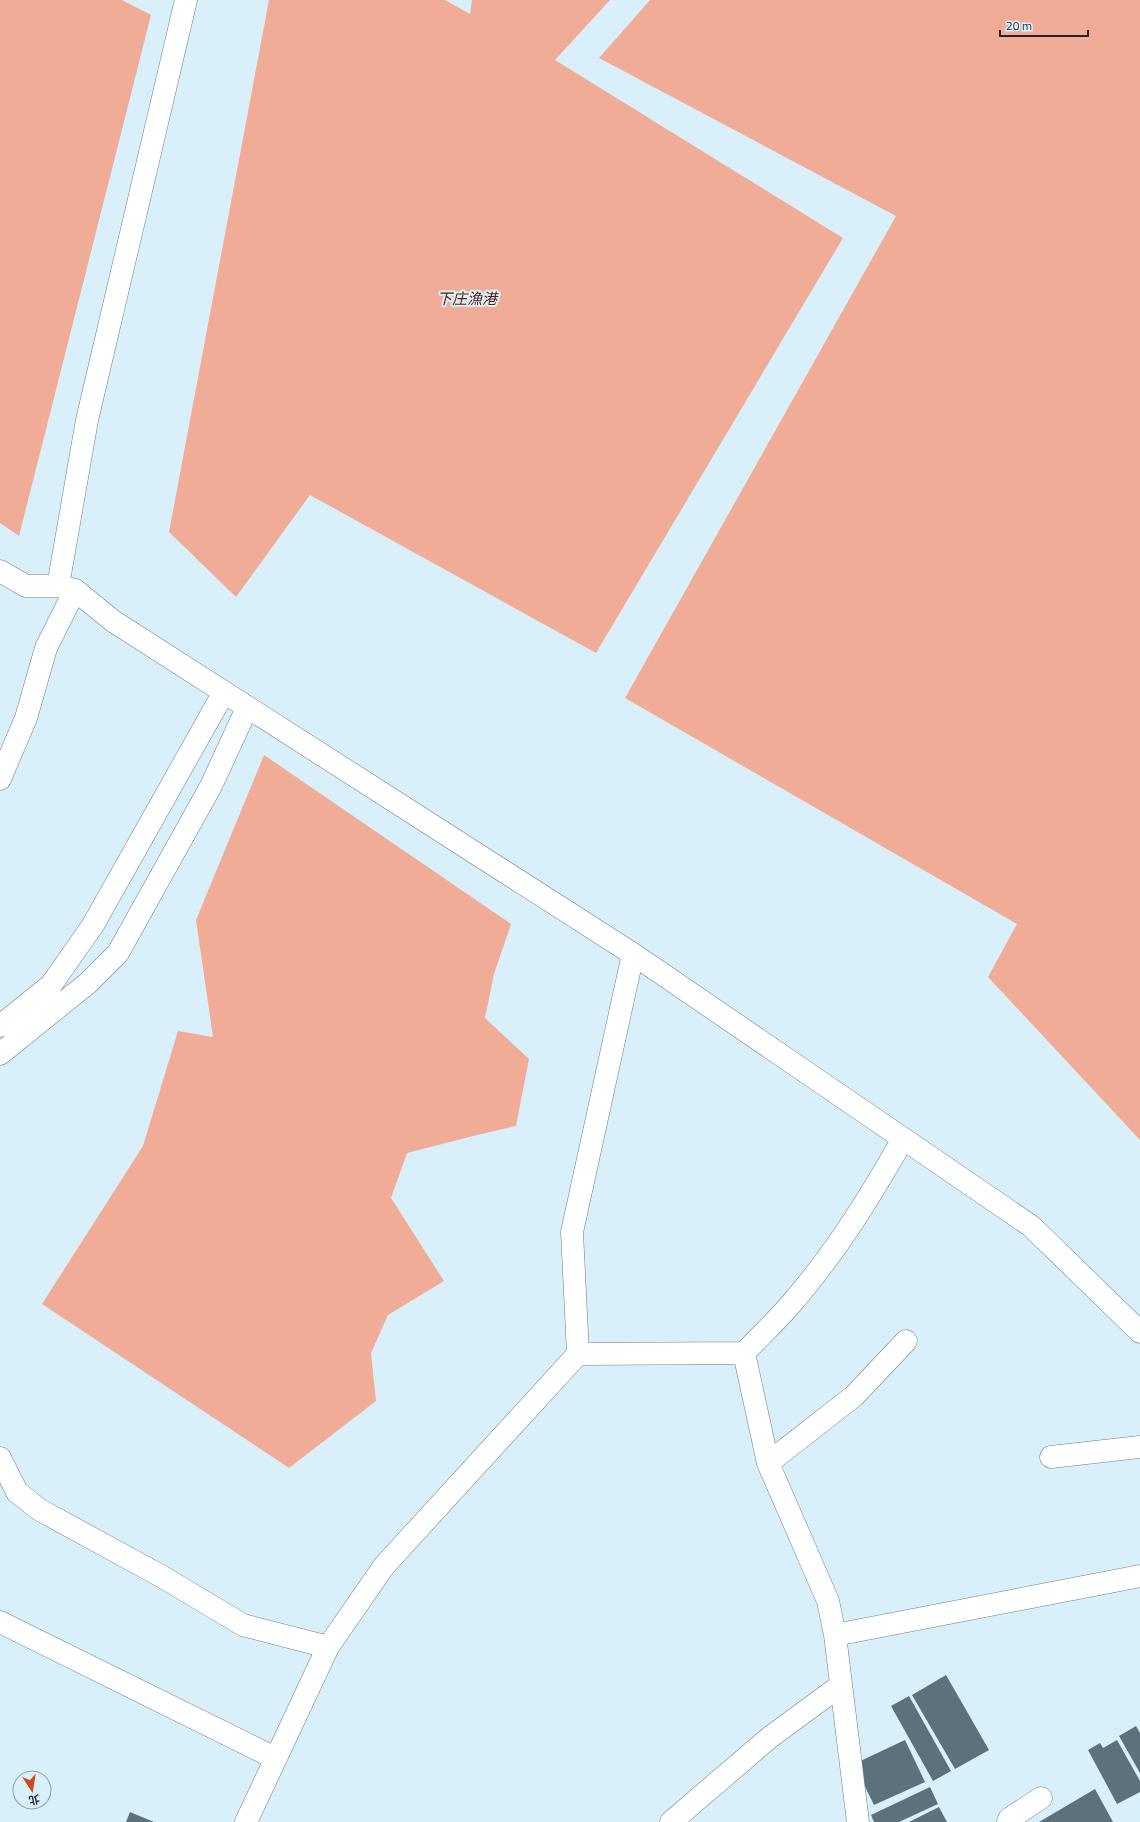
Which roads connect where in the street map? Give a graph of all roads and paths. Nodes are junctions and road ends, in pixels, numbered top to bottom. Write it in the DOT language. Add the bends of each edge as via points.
graph roads {
  1 [pos="186,0"];
  2 [pos="0,571"];
  3 [pos="67,588"];
  4 [pos="224,692"];
  5 [pos="248,708"];
  6 [pos="0,779"];
  7 [pos="632,954"];
  8 [pos="0,1026"];
  9 [pos="0,1054"];
  10 [pos="903,1139"];
  11 [pos="1140,1332"];
  12 [pos="906,1341"];
  13 [pos="744,1353"];
  14 [pos="578,1354"];
  15 [pos="1140,1448"];
  16 [pos="1051,1457"];
  17 [pos="0,1458"];
  18 [pos="768,1463"];
  19 [pos="1140,1576"];
  20 [pos="0,1622"];
  21 [pos="836,1635"];
  22 [pos="328,1647"];
  23 [pos="841,1685"];
  24 [pos="275,1758"];
  25 [pos="1041,1798"];
  26 [pos="246,1822"];
  27 [pos="671,1822"];
  28 [pos="858,1822"];
  29 [pos="1008,1822"];
  1 -- 3 [label="street" via="87,420"];
  2 -- 3 [label="street" via="26,586"];
  3 -- 4 [label="street" via="113,621"];
  3 -- 6 [label="street" via="26,718"];
  4 -- 5 [label="street"];
  4 -- 8 [label="street" via="93,925 51,985"];
  5 -- 7 [label="street"];
  5 -- 9 [label="street" via="210,786 118,953 88,983"];
  7 -- 10 [label="street"];
  7 -- 14 [label="street" via="572,1232"];
  10 -- 11 [label="street" via="1031,1226"];
  10 -- 13 [label="street" via="866,1203 839,1242 796,1299"];
  12 -- 18 [label="street" via="854,1396"];
  13 -- 14 [label="street"];
  13 -- 18 [label="street"];
  14 -- 22 [label="street" via="384,1566"];
  15 -- 16 [label="street"];
  17 -- 22 [label="street" via="17,1492 40,1510 161,1576 243,1625"];
  18 -- 21 [label="street" via="828,1601"];
  19 -- 21 [label="street"];
  20 -- 24 [label="street"];
  21 -- 23 [label="street"];
  22 -- 24 [label="street"];
  23 -- 27 [label="street" via="769,1738"];
  23 -- 28 [label="street"];
  24 -- 26 [label="street"];
  25 -- 29 [label="street"];
}
